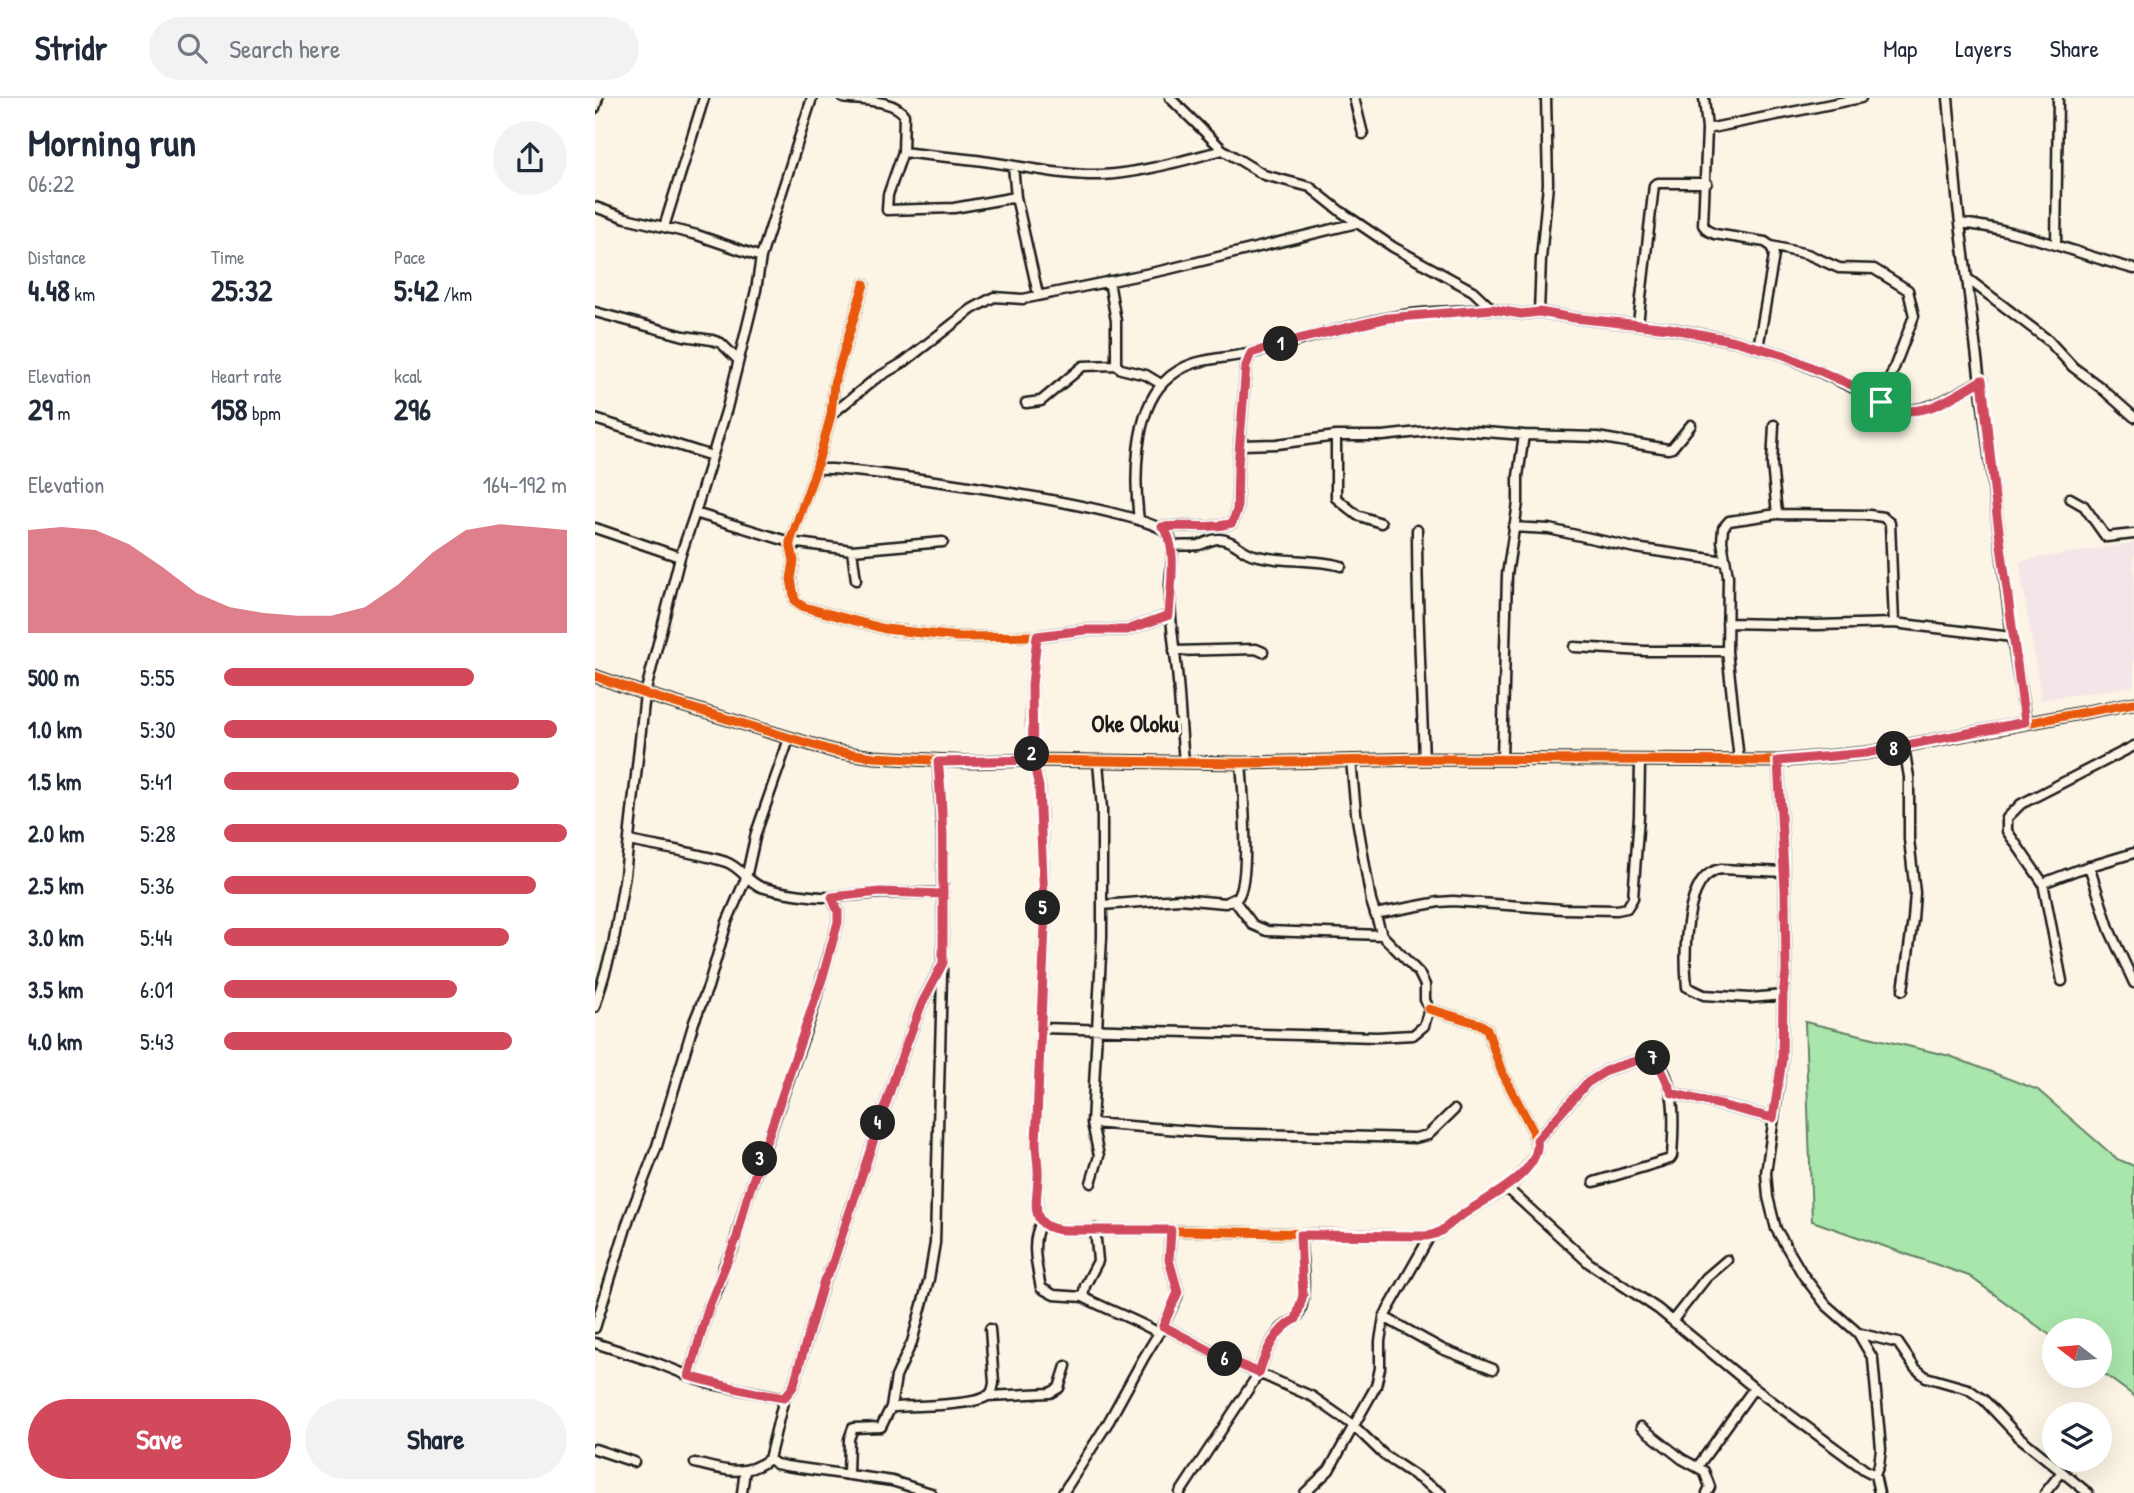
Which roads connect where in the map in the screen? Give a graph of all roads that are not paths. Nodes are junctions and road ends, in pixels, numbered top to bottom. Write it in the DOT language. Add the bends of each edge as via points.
graph roads {
  1 [pos="598,98"];
  2 [pos="703,98"];
  3 [pos="812,98"];
  4 [pos="843,98"];
  5 [pos="1171,98"];
  6 [pos="1354,98"];
  7 [pos="1546,98"];
  8 [pos="1704,98"];
  9 [pos="1861,98"];
  10 [pos="1948,98"];
  11 [pos="2058,98"];
  12 [pos="595,108"];
  13 [pos="1707,128"];
  14 [pos="1363,134"];
  15 [pos="1223,150"];
  16 [pos="903,152"];
  17 [pos="1013,166"];
  18 [pos="1707,183"];
  19 [pos="1016,197"];
  20 [pos="595,207"];
  21 [pos="1357,223"];
  22 [pos="1960,223"];
  23 [pos="664,228"];
  24 [pos="2056,245"];
  25 [pos="1771,246"];
  26 [pos="761,257"];
  27 [pos="2134,269"];
  28 [pos="1968,279"];
  29 [pos="1109,281"];
  30 [pos="865,284"];
  31 [pos="1038,294"];
  32 [pos="1492,309"];
  33 [pos="595,312"];
  34 [pos="1539,312"];
  35 [pos="1638,324"];
  36 [pos="1758,348"];
  37 [pos="1251,353"];
  38 [pos="738,360"];
  39 [pos="1116,365"];
  40 [pos="1982,380"];
  41 [pos="1161,384"];
  42 [pos="1881,402"];
  43 [pos="1026,403"];
  44 [pos="831,415"];
  45 [pos="2134,417"];
  46 [pos="595,419"];
  47 [pos="1691,425"];
  48 [pos="1774,425"];
  49 [pos="1336,436"];
  50 [pos="1524,436"];
  51 [pos="1241,445"];
  52 [pos="712,456"];
  53 [pos="816,469"];
  54 [pos="2070,498"];
  55 [pos="695,513"];
  56 [pos="1777,514"];
  57 [pos="1139,520"];
  58 [pos="1381,523"];
  59 [pos="1162,527"];
  60 [pos="1513,527"];
  61 [pos="595,528"];
  62 [pos="1417,530"];
  63 [pos="2134,534"];
  64 [pos="790,542"];
  65 [pos="943,542"];
  66 [pos="1172,546"];
  67 [pos="852,550"];
  68 [pos="680,556"];
  69 [pos="1725,561"];
  70 [pos="1341,566"];
  71 [pos="856,580"];
  72 [pos="1169,615"];
  73 [pos="1727,623"];
  74 [pos="1894,623"];
  75 [pos="1037,636"];
  76 [pos="2013,637"];
  77 [pos="1574,647"];
  78 [pos="1174,651"];
  79 [pos="1727,651"];
  80 [pos="1263,652"];
  81 [pos="595,676"];
  82 [pos="645,694"];
  83 [pos="2134,703"];
  84 [pos="2025,722"];
  85 [pos="789,739"];
  86 [pos="2134,746"];
  87 [pos="1904,747"];
  88 [pos="1424,759"];
  89 [pos="1502,759"];
  90 [pos="1033,760"];
  91 [pos="1351,760"];
  92 [pos="1739,760"];
  93 [pos="1184,761"];
  94 [pos="1778,761"];
  95 [pos="938,762"];
  96 [pos="1098,762"];
  97 [pos="1640,762"];
  98 [pos="1241,763"];
  99 [pos="629,841"];
  100 [pos="2134,853"];
  101 [pos="2089,866"];
  102 [pos="1784,872"];
  103 [pos="746,878"];
  104 [pos="2043,883"];
  105 [pos="943,894"];
  106 [pos="832,897"];
  107 [pos="1234,900"];
  108 [pos="1102,905"];
  109 [pos="1375,914"];
  110 [pos="1382,935"];
  111 [pos="943,963"];
  112 [pos="2062,981"];
  113 [pos="2134,982"];
  114 [pos="1903,990"];
  115 [pos="1783,995"];
  116 [pos="595,1007"];
  117 [pos="1429,1009"];
  118 [pos="1041,1028"];
  119 [pos="1096,1029"];
  120 [pos="1672,1093"];
  121 [pos="1454,1110"];
  122 [pos="1773,1118"];
  123 [pos="1092,1123"];
  124 [pos="1537,1140"];
  125 [pos="1594,1182"];
  126 [pos="1091,1183"];
  127 [pos="1507,1188"];
  128 [pos="1041,1223"];
  129 [pos="1095,1229"];
  130 [pos="1171,1230"];
  131 [pos="1300,1235"];
  132 [pos="1430,1236"];
  133 [pos="1727,1260"];
  134 [pos="1083,1297"];
  135 [pos="1384,1317"];
  136 [pos="1673,1320"];
  137 [pos="595,1328"];
  138 [pos="990,1329"];
  139 [pos="1161,1329"];
  140 [pos="1858,1334"];
  141 [pos="595,1343"];
  142 [pos="1066,1366"];
  143 [pos="1493,1369"];
  144 [pos="1259,1373"];
  145 [pos="689,1376"];
  146 [pos="1754,1388"];
  147 [pos="987,1396"];
  148 [pos="784,1398"];
  149 [pos="891,1407"];
  150 [pos="1353,1424"];
  151 [pos="1641,1427"];
  152 [pos="595,1448"];
  153 [pos="768,1459"];
  154 [pos="635,1462"];
  155 [pos="695,1463"];
  156 [pos="1698,1466"];
  157 [pos="745,1470"];
  158 [pos="2061,1473"];
  159 [pos="848,1475"];
  160 [pos="1875,1475"];
  161 [pos="742,1493"];
  162 [pos="931,1493"];
  163 [pos="1063,1493"];
  164 [pos="1180,1493"];
  165 [pos="1305,1493"];
  166 [pos="1441,1493"];
  167 [pos="1707,1493"];
  168 [pos="1879,1493"];
  169 [pos="2045,1493"];
  170 [pos="2088,1493"];
  1 -- 12 [label="street"];
  2 -- 23 [label="street"];
  3 -- 26 [label="street"];
  4 -- 16 [label="street" via="901,110"];
  5 -- 15 [label="street"];
  6 -- 14 [label="street"];
  7 -- 34 [label="street" via="1548,184"];
  8 -- 13 [label="street"];
  9 -- 13 [label="street"];
  10 -- 22 [label="street"];
  11 -- 24 [label="street"];
  13 -- 18 [label="street"];
  15 -- 17 [label="street" via="1101,175"];
  15 -- 21 [label="street" via="1264,175 1310,187"];
  16 -- 17 [label="street"];
  16 -- 19 [label="street" via="887,210 954,208"];
  17 -- 19 [label="street"];
  18 -- 25 [label="street" via="1702,211 1708,231"];
  18 -- 35 [label="street" via="1654,185"];
  19 -- 31 [label="street"];
  20 -- 23 [label="street"];
  21 -- 29 [label="street"];
  21 -- 32 [label="street" via="1473,291"];
  22 -- 24 [label="street" via="2018,232"];
  22 -- 28 [label="street"];
  23 -- 26 [label="street"];
  24 -- 27 [label="street"];
  25 -- 36 [label="street" via="1774,255"];
  25 -- 42 [label="street" via="1839,268 1874,269 1908,290 1914,316"];
  26 -- 38 [label="street"];
  28 -- 40 [label="street"];
  28 -- 45 [label="street" via="2048,340"];
  29 -- 31 [label="street"];
  29 -- 39 [label="street" via="1116,321"];
  30 -- 44 [label="street" via="834,384"];
  31 -- 44 [label="street" via="987,300"];
  32 -- 34 [label="street"];
  32 -- 37 [label="street" via="1388,318"];
  33 -- 38 [label="street" via="721,343"];
  34 -- 35 [label="street"];
  35 -- 36 [label="street"];
  36 -- 42 [label="street" via="1784,355"];
  37 -- 41 [label="street" via="1192,363"];
  37 -- 51 [label="street" via="1246,366"];
  38 -- 52 [label="street"];
  39 -- 41 [label="street"];
  39 -- 43 [label="street" via="1083,366 1041,401"];
  40 -- 42 [label="street" via="1916,411"];
  40 -- 76 [label="street"];
  41 -- 57 [label="street" via="1141,436 1136,498"];
  44 -- 53 [label="street"];
  46 -- 52 [label="street"];
  47 -- 50 [label="street" via="1668,449 1597,437"];
  48 -- 56 [label="street"];
  49 -- 50 [label="street" via="1446,429"];
  49 -- 51 [label="street"];
  49 -- 58 [label="street" via="1336,498 1357,515"];
  50 -- 60 [label="street"];
  51 -- 59 [label="street" via="1232,523"];
  52 -- 55 [label="street"];
  53 -- 57 [label="street" via="1002,489"];
  53 -- 64 [label="street"];
  54 -- 63 [label="street" via="2084,506 2106,537"];
  55 -- 64 [label="street"];
  55 -- 68 [label="street"];
  56 -- 69 [label="street" via="1729,521 1723,528"];
  56 -- 74 [label="street" via="1869,514 1890,523"];
  57 -- 59 [label="street"];
  59 -- 66 [label="street"];
  60 -- 69 [label="street" via="1549,529"];
  60 -- 89 [label="street" via="1504,619"];
  61 -- 68 [label="street"];
  62 -- 88 [label="street"];
  64 -- 67 [label="street"];
  64 -- 75 [label="street" via="793,593 804,607 885,629 958,637"];
  65 -- 67 [label="street"];
  66 -- 70 [label="street" via="1222,539 1259,556"];
  66 -- 72 [label="street"];
  67 -- 71 [label="street"];
  68 -- 82 [label="street"];
  69 -- 73 [label="street"];
  72 -- 75 [label="street" via="1127,630"];
  72 -- 78 [label="street"];
  73 -- 74 [label="street"];
  73 -- 79 [label="street"];
  74 -- 76 [label="street"];
  75 -- 90 [label="street"];
  76 -- 84 [label="street"];
  77 -- 79 [label="street"];
  78 -- 80 [label="street"];
  78 -- 93 [label="street"];
  79 -- 92 [label="street"];
  81 -- 82 [label="street"];
  82 -- 85 [label="street"];
  82 -- 99 [label="street"];
  83 -- 84 [label="street"];
  84 -- 87 [label="street"];
  85 -- 95 [label="street" via="833,751"];
  85 -- 103 [label="street" via="756,833"];
  86 -- 104 [label="street" via="2021,804 2007,818 2007,831"];
  87 -- 94 [label="street"];
  87 -- 114 [label="street" via="1915,893"];
  88 -- 89 [label="street"];
  88 -- 91 [label="street"];
  89 -- 97 [label="street"];
  90 -- 95 [label="street"];
  90 -- 96 [label="street"];
  90 -- 118 [label="street" via="1039,787 1045,925"];
  91 -- 98 [label="street"];
  91 -- 109 [label="street"];
  92 -- 94 [label="street"];
  92 -- 97 [label="street"];
  93 -- 96 [label="street"];
  93 -- 98 [label="street"];
  94 -- 102 [label="street"];
  95 -- 105 [label="street"];
  96 -- 108 [label="street"];
  97 -- 109 [label="street" via="1633,898 1627,908 1562,909 1453,901"];
  98 -- 107 [label="street" via="1246,857 1241,893"];
  99 -- 103 [label="street" via="722,861 737,867"];
  99 -- 116 [label="street" via="613,945"];
  100 -- 101 [label="street"];
  101 -- 104 [label="street"];
  101 -- 113 [label="street" via="2110,931"];
  102 -- 115 [label="street"];
  102 -- 115 [label="street" via="1721,869 1704,876 1691,903 1685,970 1688,987 1704,995"];
  103 -- 106 [label="street" via="762,887"];
  103 -- 137 [label="street" via="727,922"];
  104 -- 112 [label="street"];
  105 -- 106 [label="street" via="880,892"];
  105 -- 111 [label="street"];
  106 -- 145 [label="street" via="838,922 823,976"];
  107 -- 108 [label="street"];
  107 -- 110 [label="street" via="1253,925 1267,931"];
  108 -- 119 [label="street"];
  109 -- 110 [label="street"];
  110 -- 117 [label="street" via="1419,973"];
  111 -- 148 [label="street" via="898,1067 824,1280 793,1387"];
  111 -- 149 [label="street" via="934,1258 912,1342 895,1377"];
  115 -- 122 [label="street" via="1782,1060"];
  117 -- 119 [label="street" via="1424,1026 1406,1037"];
  117 -- 124 [label="street" via="1487,1029 1501,1070"];
  118 -- 119 [label="street"];
  118 -- 128 [label="street" via="1036,1210"];
  119 -- 123 [label="street"];
  120 -- 122 [label="street"];
  120 -- 124 [label="street" via="1652,1056 1636,1059 1587,1083"];
  120 -- 125 [label="street" via="1670,1159"];
  121 -- 123 [label="street" via="1428,1135 1415,1138 1217,1133"];
  122 -- 140 [label="street" via="1766,1173 1776,1228 1826,1305"];
  123 -- 126 [label="street" via="1099,1156"];
  124 -- 127 [label="street" via="1537,1152"];
  127 -- 132 [label="street"];
  127 -- 136 [label="street" via="1589,1262"];
  128 -- 129 [label="street" via="1051,1229"];
  128 -- 134 [label="street" via="1035,1242 1041,1288 1054,1295"];
  129 -- 130 [label="street"];
  129 -- 134 [label="street" via="1097,1261"];
  130 -- 131 [label="street"];
  130 -- 139 [label="street" via="1169,1260 1178,1292"];
  131 -- 132 [label="street"];
  131 -- 144 [label="street" via="1301,1308 1276,1337"];
  132 -- 135 [label="street"];
  133 -- 136 [label="street" via="1706,1278"];
  134 -- 139 [label="street"];
  135 -- 143 [label="street" via="1442,1349"];
  135 -- 150 [label="street" via="1378,1379"];
  136 -- 146 [label="street"];
  138 -- 147 [label="street" via="994,1383"];
  139 -- 144 [label="street"];
  139 -- 163 [label="street"];
  140 -- 158 [label="street" via="1898,1343 1926,1377 1968,1389"];
  140 -- 160 [label="street" via="1873,1359 1881,1449"];
  141 -- 145 [label="street"];
  142 -- 147 [label="street" via="1059,1388 1051,1394"];
  144 -- 150 [label="street" via="1313,1397"];
  144 -- 164 [label="street"];
  145 -- 148 [label="street"];
  146 -- 156 [label="street"];
  146 -- 160 [label="street"];
  147 -- 149 [label="street" via="963,1403"];
  148 -- 153 [label="street"];
  149 -- 159 [label="street" via="881,1427 853,1428"];
  150 -- 165 [label="street" via="1329,1470"];
  150 -- 166 [label="street" via="1384,1455"];
  151 -- 156 [label="street"];
  152 -- 154 [label="street"];
  153 -- 157 [label="street"];
  153 -- 159 [label="street"];
  155 -- 157 [label="street" via="732,1472"];
  156 -- 167 [label="street" via="1708,1479"];
  157 -- 161 [label="street"];
  158 -- 169 [label="street"];
  158 -- 170 [label="street"];
  159 -- 162 [label="street"];
  160 -- 168 [label="street"];
}
